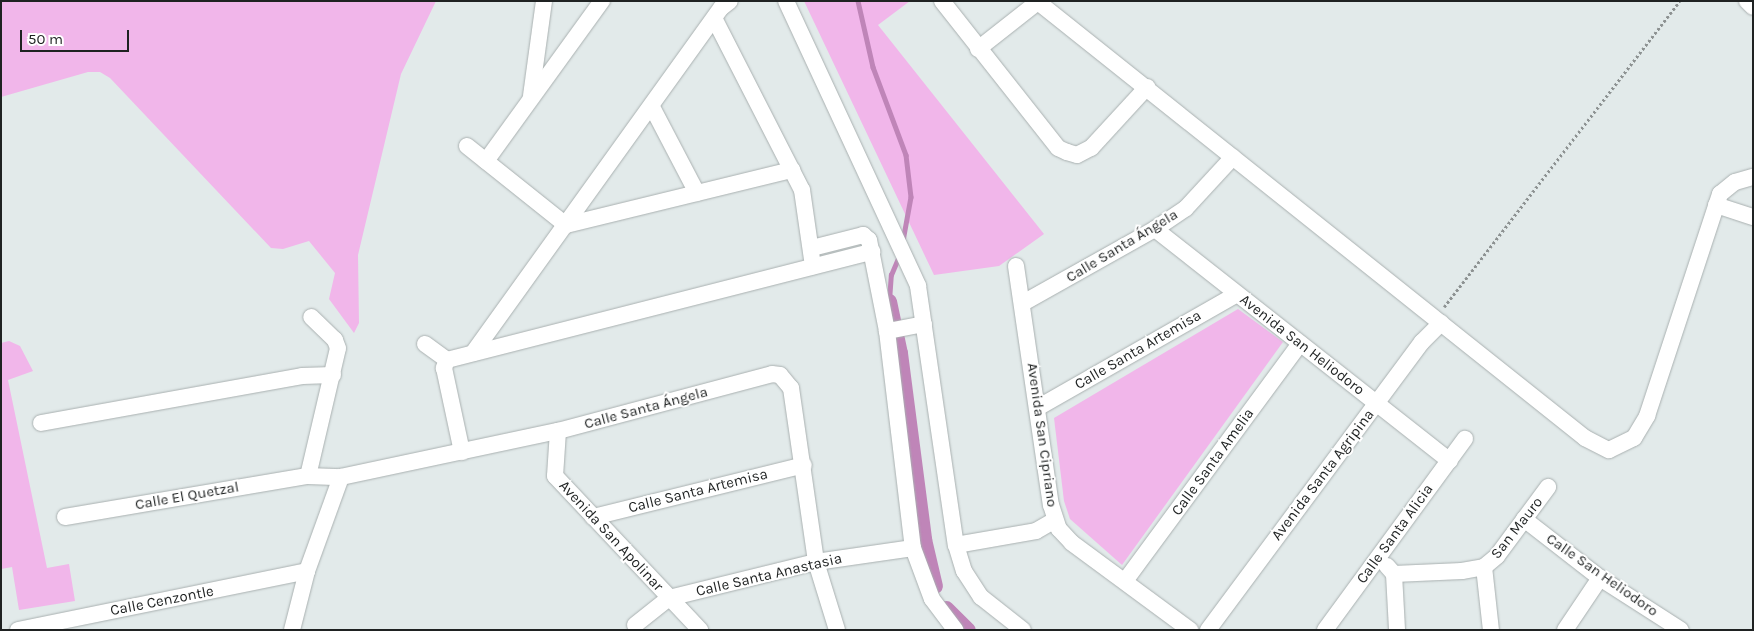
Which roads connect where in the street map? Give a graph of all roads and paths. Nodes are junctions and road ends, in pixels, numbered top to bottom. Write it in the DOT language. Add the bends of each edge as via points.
graph roads {
  1 [pos="544,1"];
  2 [pos="602,1"];
  3 [pos="730,1"];
  4 [pos="786,1"];
  5 [pos="942,1"];
  6 [pos="1680,1"];
  7 [pos="1747,1"];
  8 [pos="1039,2"];
  9 [pos="1753,7"];
  10 [pos="715,20"];
  11 [pos="978,49"];
  12 [pos="1147,87"];
  13 [pos="530,99"];
  14 [pos="652,107"];
  15 [pos="467,146"];
  16 [pos="1234,156"];
  17 [pos="486,161"];
  18 [pos="792,170"];
  19 [pos="1753,177"];
  20 [pos="697,193"];
  21 [pos="1716,205"];
  22 [pos="1753,217"];
  23 [pos="566,225"];
  24 [pos="1155,229"];
  25 [pos="812,248"];
  26 [pos="872,252"];
  27 [pos="813,266"];
  28 [pos="1016,266"];
  29 [pos="1237,294"];
  30 [pos="1023,303"];
  31 [pos="311,317"];
  32 [pos="1439,322"];
  33 [pos="924,324"];
  34 [pos="887,331"];
  35 [pos="424,344"];
  36 [pos="1300,344"];
  37 [pos="473,353"];
  38 [pos="447,360"];
  39 [pos="333,375"];
  40 [pos="1376,404"];
  41 [pos="1039,407"];
  42 [pos="41,423"];
  43 [pos="558,431"];
  44 [pos="1465,439"];
  45 [pos="462,452"];
  46 [pos="1450,461"];
  47 [pos="804,465"];
  48 [pos="308,476"];
  49 [pos="341,477"];
  50 [pos="1548,487"];
  51 [pos="65,517"];
  52 [pos="593,517"];
  53 [pos="1524,519"];
  54 [pos="1055,520"];
  55 [pos="956,545"];
  56 [pos="912,548"];
  57 [pos="1378,557"];
  58 [pos="816,562"];
  59 [pos="1484,567"];
  60 [pos="307,572"];
  61 [pos="1394,574"];
  62 [pos="1600,578"];
  63 [pos="1125,581"];
  64 [pos="669,598"];
  65 [pos="635,625"];
  66 [pos="18,630"];
  67 [pos="292,630"];
  68 [pos="700,630"];
  69 [pos="837,630"];
  70 [pos="955,630"];
  71 [pos="1023,630"];
  72 [pos="1190,630"];
  73 [pos="1208,630"];
  74 [pos="1325,630"];
  75 [pos="1397,630"];
  76 [pos="1491,630"];
  77 [pos="1565,630"];
  78 [pos="1681,630"];
  1 -- 13 [label="street"];
  2 -- 13 [label="street"];
  3 -- 10 [label="street"];
  4 -- 33 [label="street" via="918,286"];
  5 -- 11 [label="street"];
  6 -- 32 [label="path" via="1444,305"];
  7 -- 9 [label="street"];
  8 -- 11 [label="street"];
  8 -- 12 [label="street"];
  10 -- 14 [label="street"];
  10 -- 18 [label="street"];
  11 -- 12 [label="street" via="1058,148 1077,155 1091,148"];
  12 -- 16 [label="street"];
  13 -- 17 [label="street"];
  14 -- 20 [label="street"];
  14 -- 23 [label="street"];
  15 -- 17 [label="street"];
  16 -- 24 [label="street, Calle Santa Ángela" via="1186,208"];
  16 -- 32 [label="street"];
  17 -- 23 [label="street"];
  18 -- 20 [label="street"];
  18 -- 25 [label="street" via="802,190"];
  19 -- 21 [label="street" via="1724,188"];
  20 -- 23 [label="street"];
  21 -- 22 [label="street"];
  21 -- 32 [label="street" via="1647,416 1634,438 1618,448 1609,450 1585,438"];
  23 -- 37 [label="street"];
  24 -- 29 [label="street, Avenida San Heliodoro"];
  24 -- 30 [label="street, Calle Santa Ángela"];
  25 -- 26 [label="street" via="863,235 869,240"];
  25 -- 27 [label="street"];
  26 -- 27 [label="street"];
  26 -- 34 [label="street"];
  27 -- 37 [label="street"];
  28 -- 30 [label="street, Avenida San Cipriano"];
  29 -- 36 [label="street, Avenida San Heliodoro"];
  29 -- 41 [label="street, Calle Santa Artemisa"];
  30 -- 41 [label="street, Avenida San Cipriano"];
  31 -- 39 [label="street" via="335,340 338,348"];
  32 -- 40 [label="street, Avenida Santa Agripina"];
  33 -- 34 [label="street"];
  33 -- 55 [label="street"];
  34 -- 56 [label="street"];
  35 -- 38 [label="street"];
  36 -- 40 [label="street, Avenida San Heliodoro"];
  36 -- 63 [label="street, Calle Santa Amelia"];
  37 -- 38 [label="street"];
  38 -- 45 [label="street" via="444,368"];
  39 -- 42 [label="street" via="302,376"];
  39 -- 48 [label="street"];
  40 -- 46 [label="street, Avenida San Heliodoro"];
  40 -- 73 [label="street, Avenida Santa Agripina"];
  41 -- 54 [label="street, Avenida San Cipriano"];
  43 -- 45 [label="street, Calle Santa Ángela"];
  43 -- 47 [label="street, Calle Santa Ángela" via="772,374 785,380 794,402"];
  43 -- 52 [label="street, Avenida San Apolinar" via="553,472"];
  44 -- 46 [label="street, Calle Santa Alicia"];
  45 -- 49 [label="street, Calle Santa Ángela"];
  46 -- 57 [label="street, Calle Santa Alicia"];
  47 -- 52 [label="street, Calle Santa Artemisa"];
  47 -- 58 [label="street, Calle Santa Ángela"];
  48 -- 49 [label="street, Calle El Quetzal"];
  48 -- 51 [label="street, Calle El Quetzal"];
  49 -- 60 [label="street"];
  50 -- 53 [label="street, San Mauro"];
  52 -- 64 [label="street, Avenida San Apolinar"];
  53 -- 59 [label="street, San Mauro" via="1497,556"];
  53 -- 62 [label="street, Calle San Heliodoro"];
  54 -- 55 [label="street" via="1036,531"];
  54 -- 63 [label="street, Avenida San Cipriano" via="1072,543"];
  55 -- 71 [label="street" via="964,571 975,590"];
  56 -- 58 [label="street, Calle Santa Anastasia"];
  56 -- 70 [label="street" via="932,599"];
  57 -- 61 [label="street"];
  57 -- 74 [label="street, Calle Santa Alicia"];
  58 -- 64 [label="street, Calle Santa Anastasia"];
  58 -- 69 [label="street, Calle Santa Ángela"];
  59 -- 61 [label="street"];
  59 -- 76 [label="street"];
  60 -- 66 [label="street, Calle Cenzontle"];
  60 -- 67 [label="street"];
  61 -- 75 [label="street"];
  62 -- 77 [label="street"];
  62 -- 78 [label="street, Calle San Heliodoro"];
  63 -- 72 [label="street, Avenida San Cipriano"];
  64 -- 65 [label="street, Calle Santa Anastasia"];
  64 -- 68 [label="street, Avenida San Apolinar"];
}
